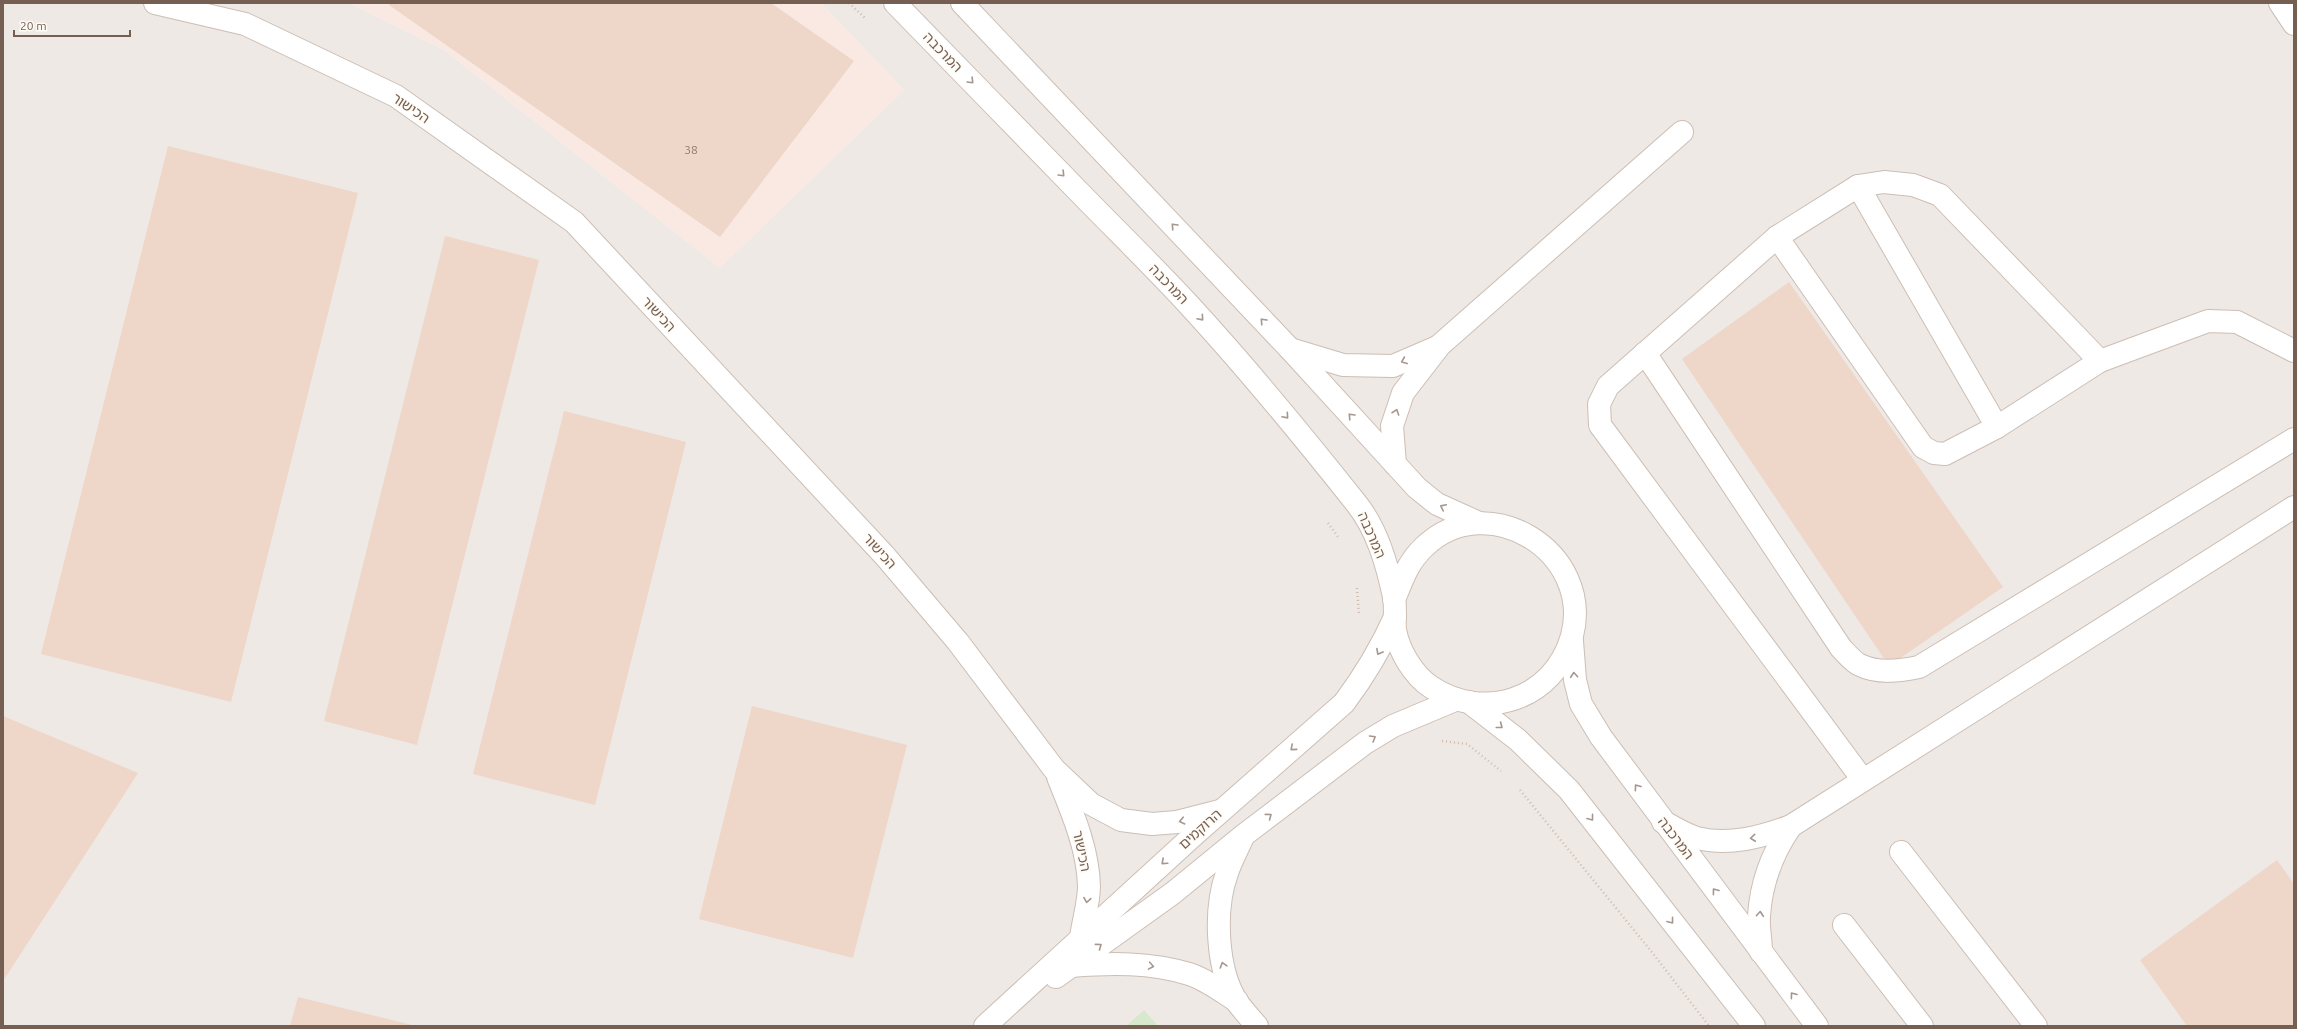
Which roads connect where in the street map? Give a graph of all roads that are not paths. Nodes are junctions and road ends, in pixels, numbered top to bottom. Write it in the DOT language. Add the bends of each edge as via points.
graph roads {
  1 [pos="155,3"];
  2 [pos="895,3"];
  3 [pos="962,3"];
  4 [pos="2280,3"];
  5 [pos="2294,24"];
  6 [pos="1682,132"];
  7 [pos="1858,186"];
  8 [pos="1777,237"];
  9 [pos="1440,345"];
  10 [pos="1290,349"];
  11 [pos="2294,351"];
  12 [pos="1645,353"];
  13 [pos="2100,361"];
  14 [pos="1997,427"];
  15 [pos="2294,439"];
  16 [pos="1395,464"];
  17 [pos="2294,507"];
  18 [pos="1479,523"];
  19 [pos="1395,608"];
  20 [pos="1572,635"];
  21 [pos="1462,701"];
  22 [pos="1054,769"];
  23 [pos="1863,780"];
  24 [pos="1220,811"];
  25 [pos="1663,822"];
  26 [pos="1790,826"];
  27 [pos="1244,835"];
  28 [pos="1902,852"];
  29 [pos="1844,925"];
  30 [pos="1081,938"];
  31 [pos="1762,952"];
  32 [pos="1071,966"];
  33 [pos="1237,1001"];
  34 [pos="985,1026"];
  35 [pos="988,1026"];
  36 [pos="1257,1026"];
  37 [pos="1754,1026"];
  38 [pos="1816,1026"];
  39 [pos="1922,1026"];
  40 [pos="2036,1026"];
  1 -- 22 [label="street, הכישור" via="245,24 396,96 574,222 885,556 958,642"];
  2 -- 19 [label="street, המרכבה, one-way" via="1189,304 1294,425 1366,515 1380,547"];
  10 -- 3 [label="street, one-way"];
  4 -- 5 [label="street"];
  6 -- 9 [label="street"];
  7 -- 8 [label="street"];
  7 -- 13 [label="street" via="1884,182 1913,185 1940,195"];
  7 -- 14 [label="street"];
  8 -- 12 [label="street"];
  8 -- 14 [label="street" via="1923,447 1934,453 1945,454"];
  9 -- 10 [label="street, one-way" via="1393,366 1343,365"];
  16 -- 9 [label="street, one-way" via="1392,426 1403,392"];
  16 -- 10 [label="street, one-way"];
  11 -- 13 [label="street" via="2237,322 2208,321"];
  12 -- 15 [label="street" via="1841,648 1859,665 1883,671 1902,671 1919,667"];
  12 -- 23 [label="street" via="1608,386 1599,404 1600,426"];
  13 -- 14 [label="street"];
  18 -- 16 [label="street, one-way" via="1437,504 1417,488"];
  17 -- 23 [label="street"];
  18 -- 19 [label="street, הרוקמים" via="1451,529 1424,546 1405,571"];
  18 -- 20 [label="street" via="1507,526 1532,536 1554,555 1568,580 1574,607"];
  19 -- 21 [label="street, המרכבה" via="1395,632 1406,661 1427,685"];
  19 -- 24 [label="street, הרוקמים, one-way" via="1380,650 1344,703"];
  20 -- 21 [label="street" via="1562,661 1543,683 1516,699 1486,705"];
  25 -- 20 [label="street, המרכבה, one-way" via="1601,737 1581,704 1575,680"];
  27 -- 21 [label="street, one-way" via="1365,742 1393,726"];
  21 -- 37 [label="street, one-way" via="1518,740 1569,790"];
  24 -- 22 [label="street, הכישור, one-way" via="1164,823 1121,820 1091,804"];
  22 -- 30 [label="street, הכישור, one-way" via="1074,816 1086,857 1089,887"];
  23 -- 26 [label="street"];
  24 -- 30 [label="street, הרוקמים, one-way"];
  26 -- 25 [label="street, one-way" via="1760,837 1725,841 1696,838"];
  31 -- 25 [label="street, המרכבה, one-way"];
  31 -- 26 [label="street, one-way" via="1759,916 1763,888 1777,847"];
  32 -- 27 [label="street, one-way" via="1173,892"];
  33 -- 27 [label="street, one-way" via="1222,962 1219,931 1226,873"];
  28 -- 40 [label="street"];
  29 -- 39 [label="street"];
  30 -- 34 [label="street, הרוקמים"];
  38 -- 31 [label="street, המרכבה, one-way"];
  32 -- 33 [label="street, one-way" via="1116,963 1150,965 1190,974"];
  32 -- 35 [label="street"];
  33 -- 36 [label="street"];
}
